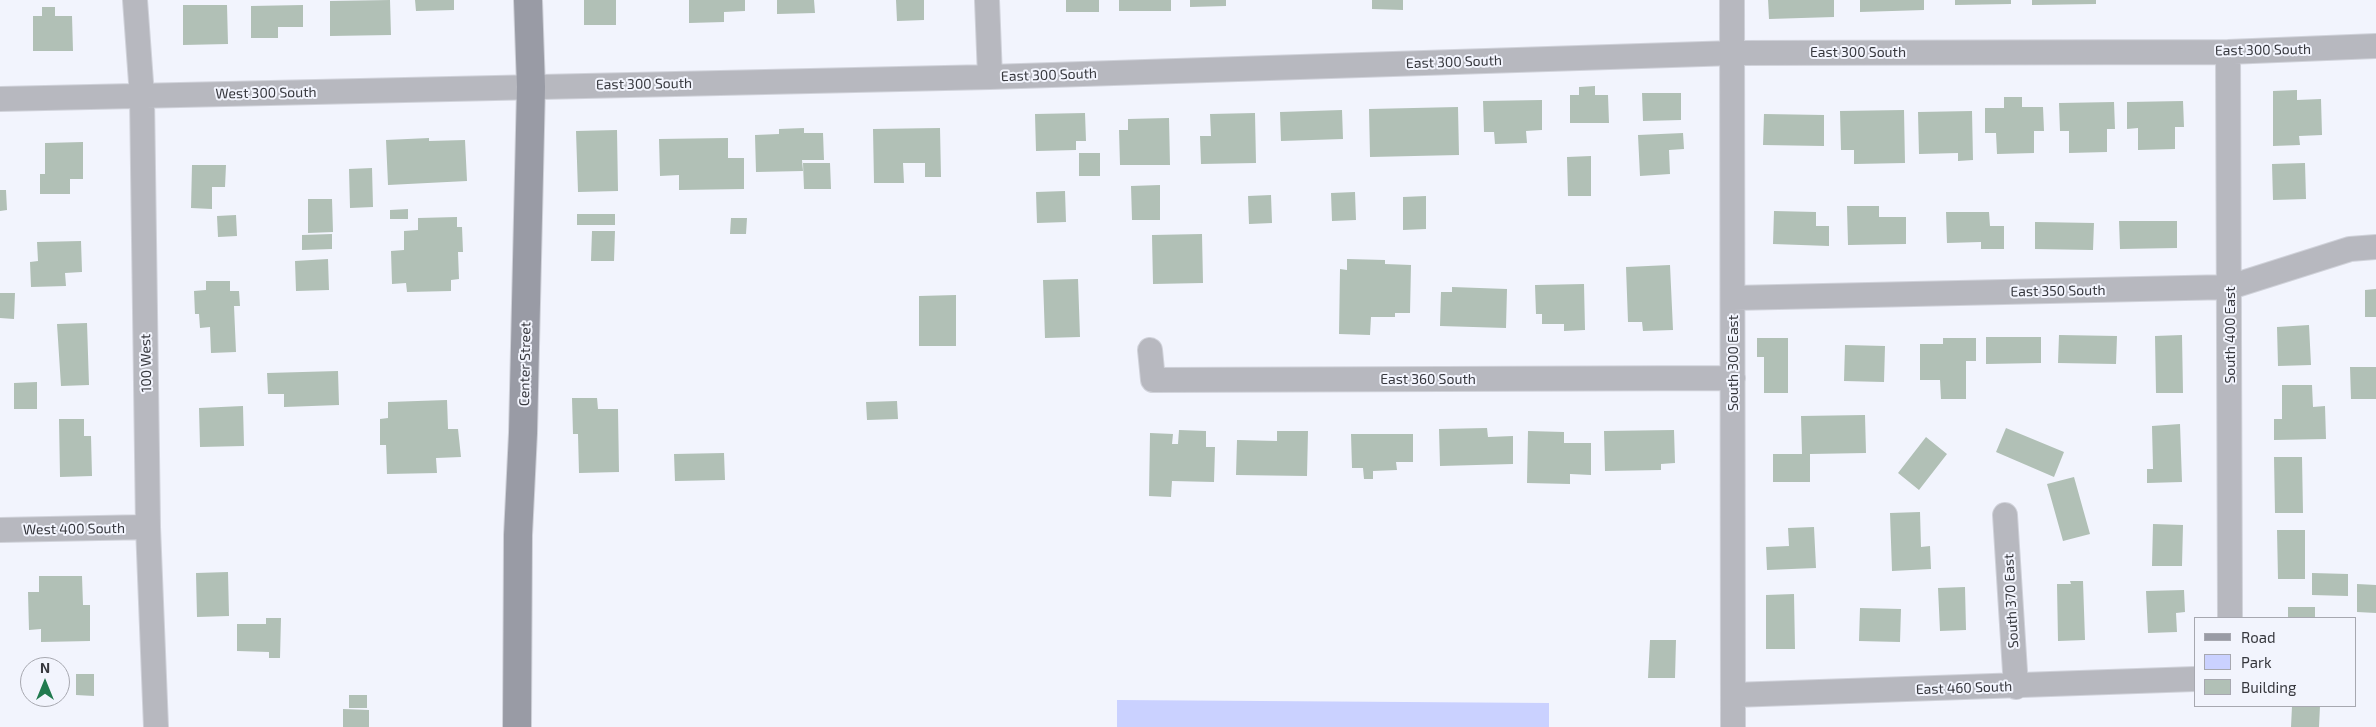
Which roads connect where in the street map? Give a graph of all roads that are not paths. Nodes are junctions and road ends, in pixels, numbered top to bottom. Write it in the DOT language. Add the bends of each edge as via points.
graph roads {
  1 [pos="135,0"];
  2 [pos="528,0"];
  3 [pos="987,0"];
  4 [pos="1732,0"];
  5 [pos="2376,46"];
  6 [pos="2228,52"];
  7 [pos="1734,53"];
  8 [pos="990,76"];
  9 [pos="531,87"];
  10 [pos="142,96"];
  11 [pos="0,99"];
  12 [pos="2376,247"];
  13 [pos="2230,287"];
  14 [pos="1733,298"];
  15 [pos="1150,350"];
  16 [pos="1733,378"];
  17 [pos="2006,515"];
  18 [pos="148,527"];
  19 [pos="0,530"];
  20 [pos="2230,617"];
  21 [pos="2194,679"];
  22 [pos="2016,687"];
  23 [pos="1733,695"];
  24 [pos="156,727"];
  25 [pos="517,727"];
  26 [pos="1733,727"];
  1 -- 10 [label="street, 100 West"];
  2 -- 9 [label="street, Center Street"];
  3 -- 8 [label="street"];
  4 -- 7 [label="street, South 300 East"];
  5 -- 6 [label="street, East 300 South"];
  6 -- 7 [label="street, East 300 South"];
  6 -- 13 [label="street, South 400 East"];
  7 -- 8 [label="street, East 300 South"];
  7 -- 14 [label="street, South 300 East"];
  8 -- 9 [label="street, East 300 South"];
  9 -- 10 [label="street, West 300 South"];
  9 -- 25 [label="street, Center Street" via="518,535"];
  10 -- 11 [label="street, West 300 South"];
  10 -- 18 [label="street, 100 West"];
  12 -- 13 [label="street, East 350 South" via="2350,249"];
  13 -- 14 [label="street, East 350 South"];
  13 -- 20 [label="street, South 400 East"];
  14 -- 16 [label="street, South 300 East"];
  15 -- 16 [label="street, East 360 South" via="1153,380"];
  16 -- 23 [label="street, South 300 East"];
  17 -- 22 [label="street, South 370 East"];
  18 -- 19 [label="street, West 400 South"];
  18 -- 24 [label="street, 100 West"];
  21 -- 22 [label="street, East 460 South"];
  22 -- 23 [label="street, East 460 South"];
  23 -- 26 [label="street, South 300 East"];
}
